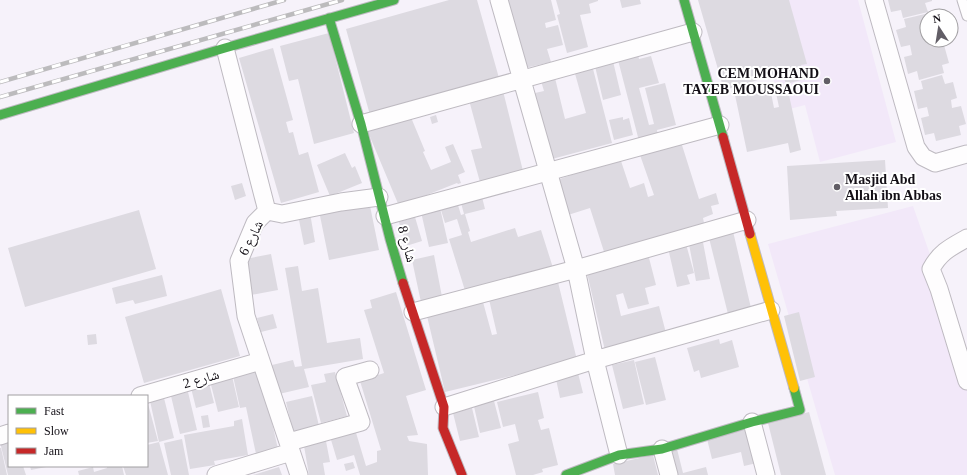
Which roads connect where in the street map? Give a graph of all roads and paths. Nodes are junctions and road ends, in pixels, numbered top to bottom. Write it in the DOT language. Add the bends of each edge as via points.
graph roads {
  1 [pos="394,0"];
  2 [pos="499,0"];
  3 [pos="684,0"];
  4 [pos="874,0"];
  5 [pos="962,0"];
  6 [pos="967,16"];
  7 [pos="330,18"];
  8 [pos="693,32"];
  9 [pos="225,48"];
  10 [pos="521,79"];
  11 [pos="0,115"];
  12 [pos="361,124"];
  13 [pos="720,126"];
  14 [pos="967,154"];
  15 [pos="548,173"];
  16 [pos="379,198"];
  17 [pos="267,211"];
  18 [pos="385,216"];
  19 [pos="747,220"];
  20 [pos="967,238"];
  21 [pos="576,269"];
  22 [pos="771,310"];
  23 [pos="413,312"];
  24 [pos="595,360"];
  25 [pos="261,361"];
  26 [pos="370,370"];
  27 [pos="967,381"];
  28 [pos="143,395"];
  29 [pos="444,408"];
  30 [pos="752,422"];
  31 [pos="290,447"];
  32 [pos="662,449"];
  33 [pos="619,455"];
  34 [pos="216,475"];
  35 [pos="299,475"];
  36 [pos="462,475"];
  37 [pos="567,475"];
  38 [pos="669,475"];
  39 [pos="766,475"];
  1 -- 7 [label="street"];
  2 -- 10 [label="street"];
  3 -- 8 [label="street"];
  4 -- 14 [label="street" via="916,147 923,157 935,163"];
  5 -- 6 [label="lane"];
  7 -- 9 [label="street"];
  7 -- 12 [label="street, شارع 8"];
  8 -- 10 [label="street"];
  8 -- 13 [label="street"];
  9 -- 11 [label="street"];
  9 -- 17 [label="street, شارع 6"];
  10 -- 12 [label="street"];
  10 -- 15 [label="street"];
  12 -- 16 [label="street, شارع 8"];
  13 -- 15 [label="street"];
  13 -- 19 [label="street"];
  15 -- 18 [label="street"];
  15 -- 21 [label="street"];
  16 -- 17 [label="street" via="341,202 282,214"];
  16 -- 18 [label="street, شارع 8"];
  17 -- 25 [label="street, شارع 6" via="255,223 239,261 246,316"];
  18 -- 23 [label="street, شارع 8"];
  19 -- 21 [label="street"];
  19 -- 22 [label="street"];
  20 -- 27 [label="street" via="948,248 936,259 931,269"];
  21 -- 23 [label="street"];
  21 -- 24 [label="street"];
  22 -- 24 [label="street"];
  22 -- 30 [label="street" via="800,410"];
  23 -- 29 [label="street, شارع 8"];
  24 -- 29 [label="street"];
  24 -- 33 [label="street"];
  25 -- 28 [label="street, شارع 2"];
  25 -- 31 [label="street, شارع 6"];
  26 -- 31 [label="street" via="346,377 361,422"];
  29 -- 36 [label="street, شارع 8" via="443,428"];
  30 -- 32 [label="street"];
  30 -- 39 [label="street"];
  31 -- 34 [label="street"];
  31 -- 35 [label="street, شارع 6"];
  32 -- 33 [label="street"];
  32 -- 38 [label="street"];
  33 -- 37 [label="street"];
}
